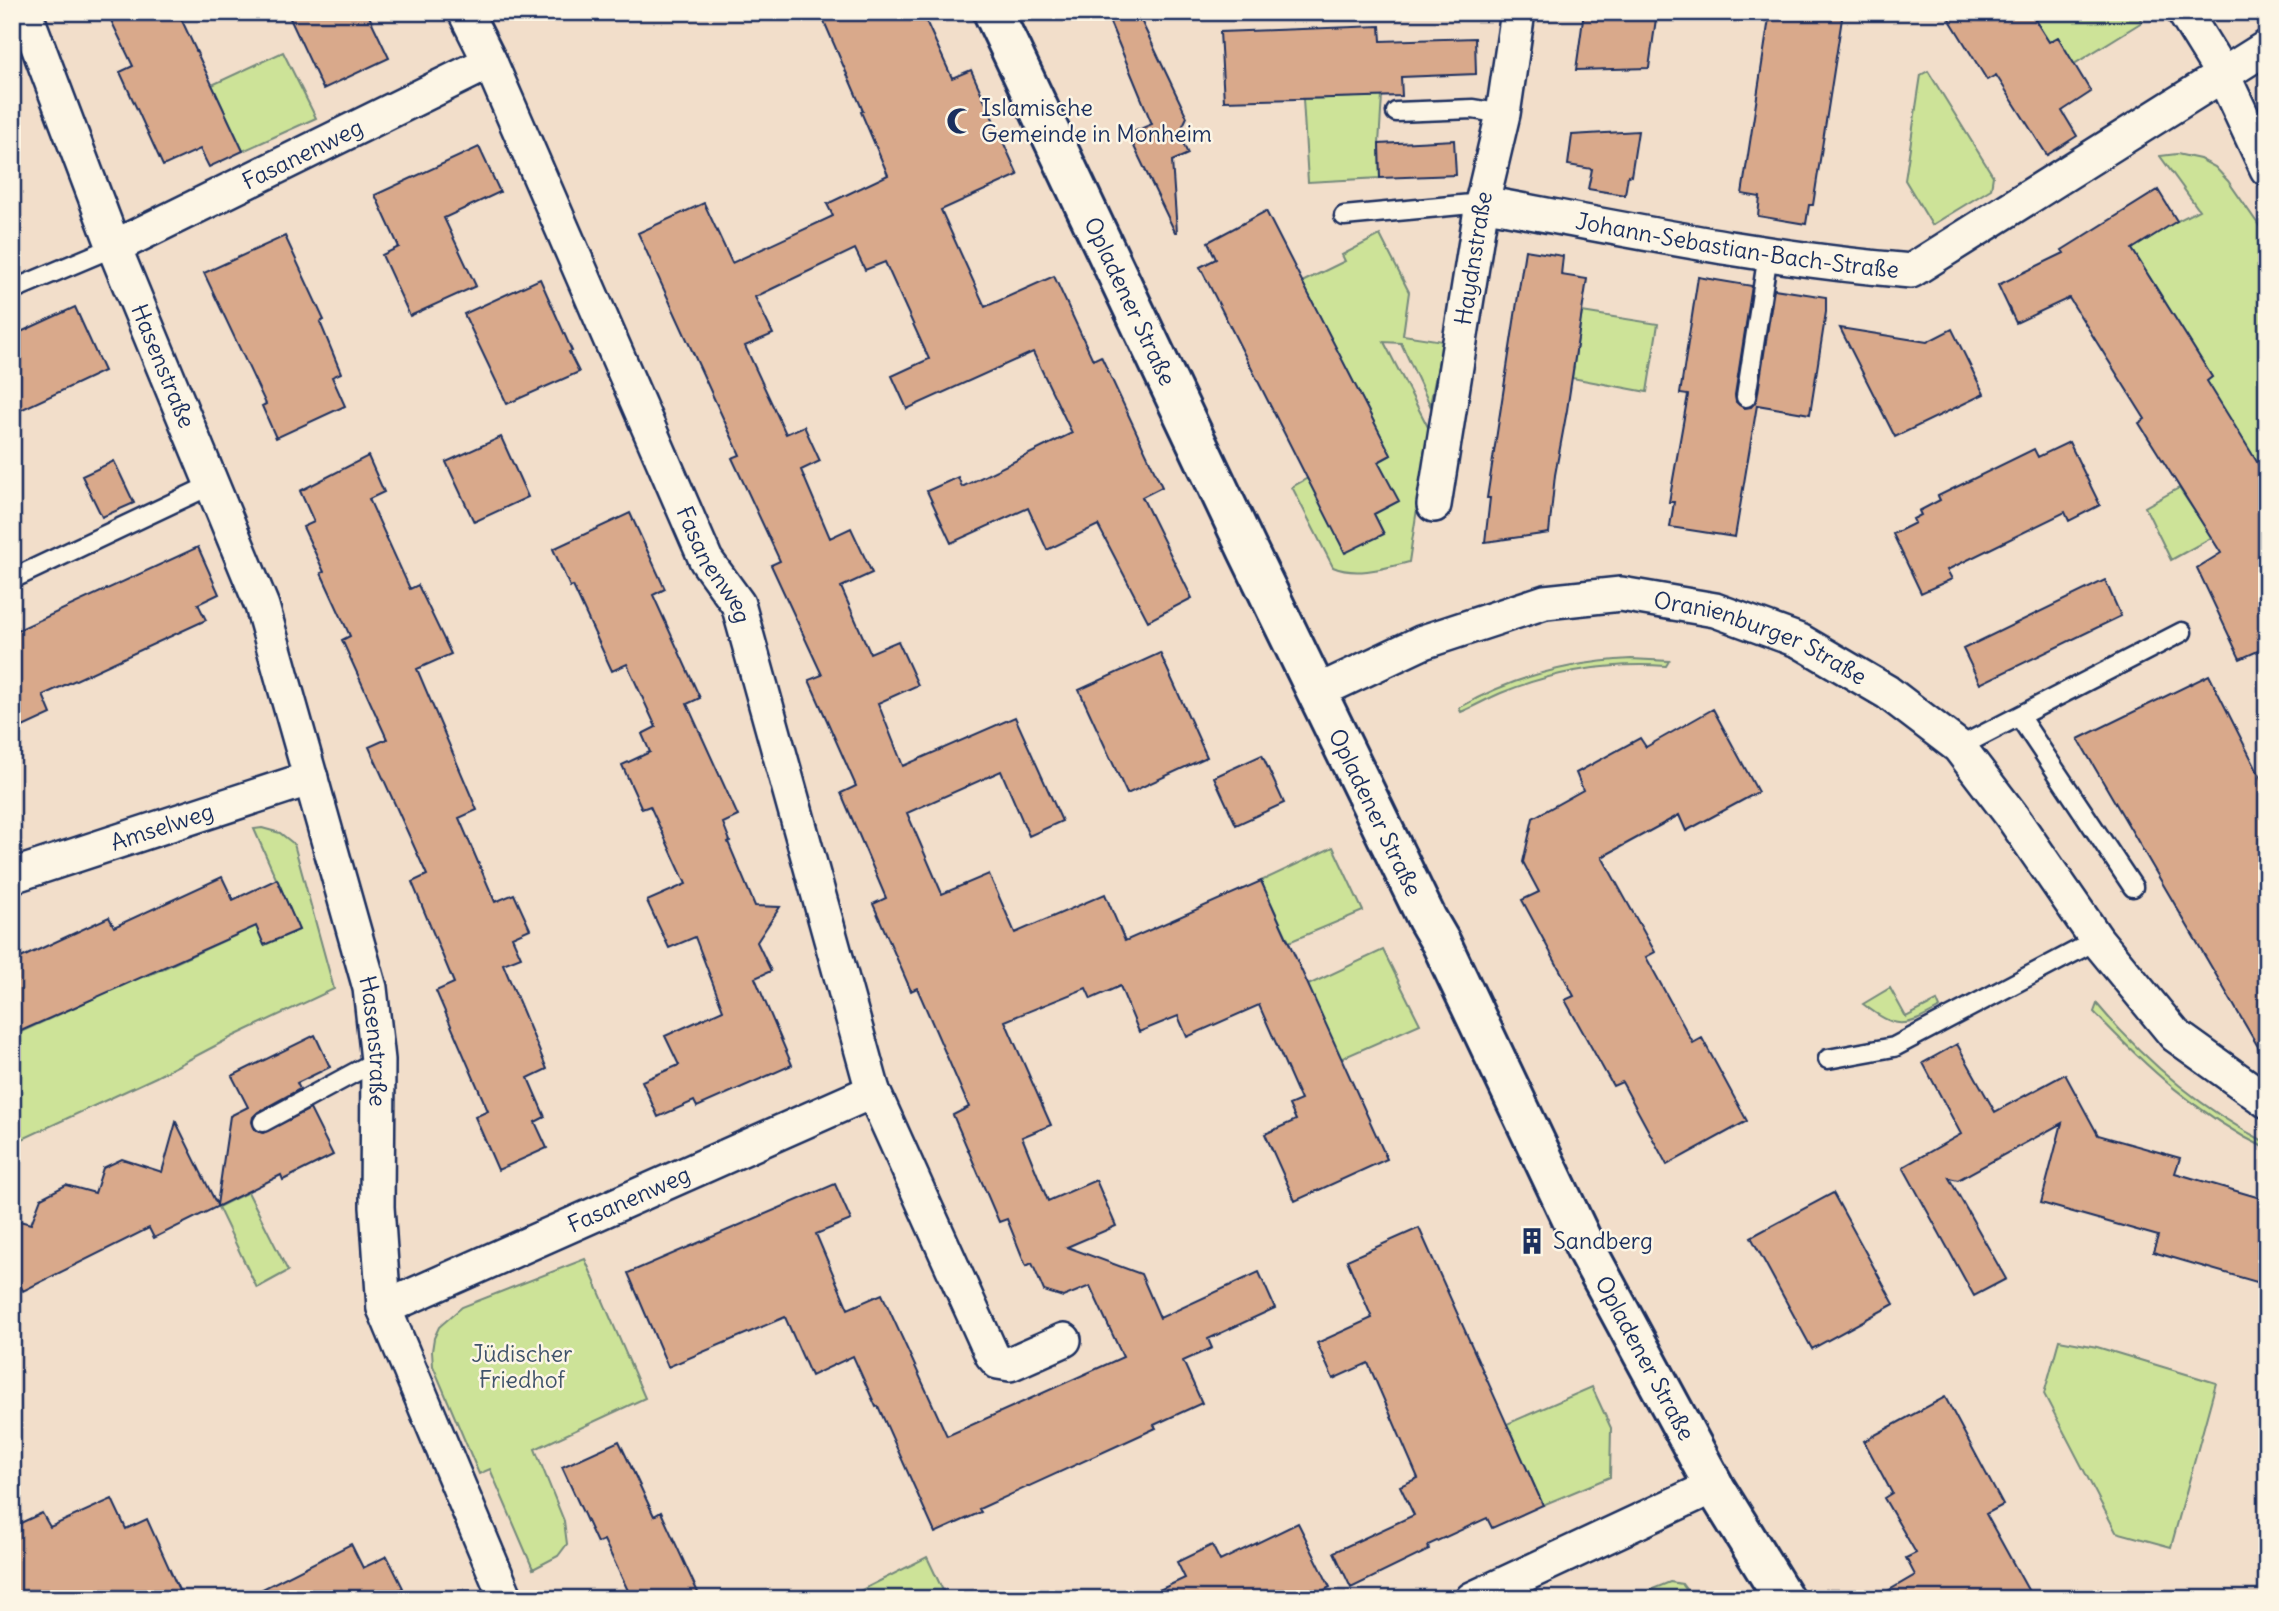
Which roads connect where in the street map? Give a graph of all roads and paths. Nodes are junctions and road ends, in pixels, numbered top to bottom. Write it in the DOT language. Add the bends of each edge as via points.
graph roads {
  1 [pos="25,12"];
  2 [pos="465,12"];
  3 [pos="993,12"];
  4 [pos="1518,12"];
  5 [pos="2184,12"];
  6 [pos="2267,47"];
  7 [pos="490,62"];
  8 [pos="2223,75"];
  9 [pos="1396,112"];
  10 [pos="1503,114"];
  11 [pos="2267,169"];
  12 [pos="1482,203"];
  13 [pos="1344,216"];
  14 [pos="114,247"];
  15 [pos="1768,254"];
  16 [pos="12,290"];
  17 [pos="1746,397"];
  18 [pos="211,485"];
  19 [pos="1434,505"];
  20 [pos="12,579"];
  21 [pos="2182,632"];
  22 [pos="1317,692"];
  23 [pos="2020,716"];
  24 [pos="1959,747"];
  25 [pos="311,778"];
  26 [pos="12,876"];
  27 [pos="2133,887"];
  28 [pos="2097,940"];
  29 [pos="1828,1059"];
  30 [pos="378,1060"];
  31 [pos="873,1091"];
  32 [pos="2267,1101"];
  33 [pos="263,1122"];
  34 [pos="384,1308"];
  35 [pos="1064,1340"];
  36 [pos="1714,1486"];
  37 [pos="1489,1595"];
  38 [pos="506,1599"];
  39 [pos="1784,1599"];
  1 -- 14 [label="street, Hasenstraße"];
  2 -- 7 [label="street, Fasanenweg"];
  3 -- 22 [label="street, Opladener Straße"];
  4 -- 10 [label="street, Haydnstraße"];
  5 -- 8 [label="street"];
  6 -- 8 [label="street, Johann-Sebastian-Bach-Straße"];
  7 -- 14 [label="street, Fasanenweg"];
  7 -- 31 [label="street, Fasanenweg" via="706,561 738,604"];
  8 -- 11 [label="street"];
  8 -- 15 [label="street, Johann-Sebastian-Bach-Straße" via="1911,271"];
  9 -- 10 [label="lane" via="1473,109"];
  10 -- 12 [label="street, Haydnstraße"];
  12 -- 13 [label="lane"];
  12 -- 15 [label="street, Johann-Sebastian-Bach-Straße"];
  12 -- 19 [label="street, Haydnstraße"];
  14 -- 16 [label="lane"];
  14 -- 18 [label="street, Hasenstraße"];
  15 -- 17 [label="lane"];
  18 -- 20 [label="lane"];
  18 -- 25 [label="street, Hasenstraße" via="262,606"];
  21 -- 23 [label="lane"];
  22 -- 24 [label="street, Oranienburger Straße" via="1423,642 1545,602 1621,594 1715,610 1801,641 1887,692"];
  22 -- 36 [label="street, Opladener Straße" via="1586,1249"];
  23 -- 24 [label="lane"];
  23 -- 27 [label="lane"];
  24 -- 28 [label="street, Oranienburger Straße"];
  25 -- 26 [label="street, Amselweg"];
  25 -- 30 [label="street, Hasenstraße" via="370,988"];
  28 -- 29 [label="lane" via="1894,1047"];
  28 -- 32 [label="street, Oranienburger Straße" via="2175,1035"];
  30 -- 33 [label="lane"];
  30 -- 34 [label="street, Hasenstraße" via="377,1207"];
  31 -- 34 [label="street, Fasanenweg"];
  31 -- 35 [label="street, Fasanenweg" via="992,1355 998,1362 1010,1364"];
  34 -- 38 [label="street, Hasenstraße"];
  36 -- 37 [label="street"];
  36 -- 39 [label="street, Opladener Straße"];
}
